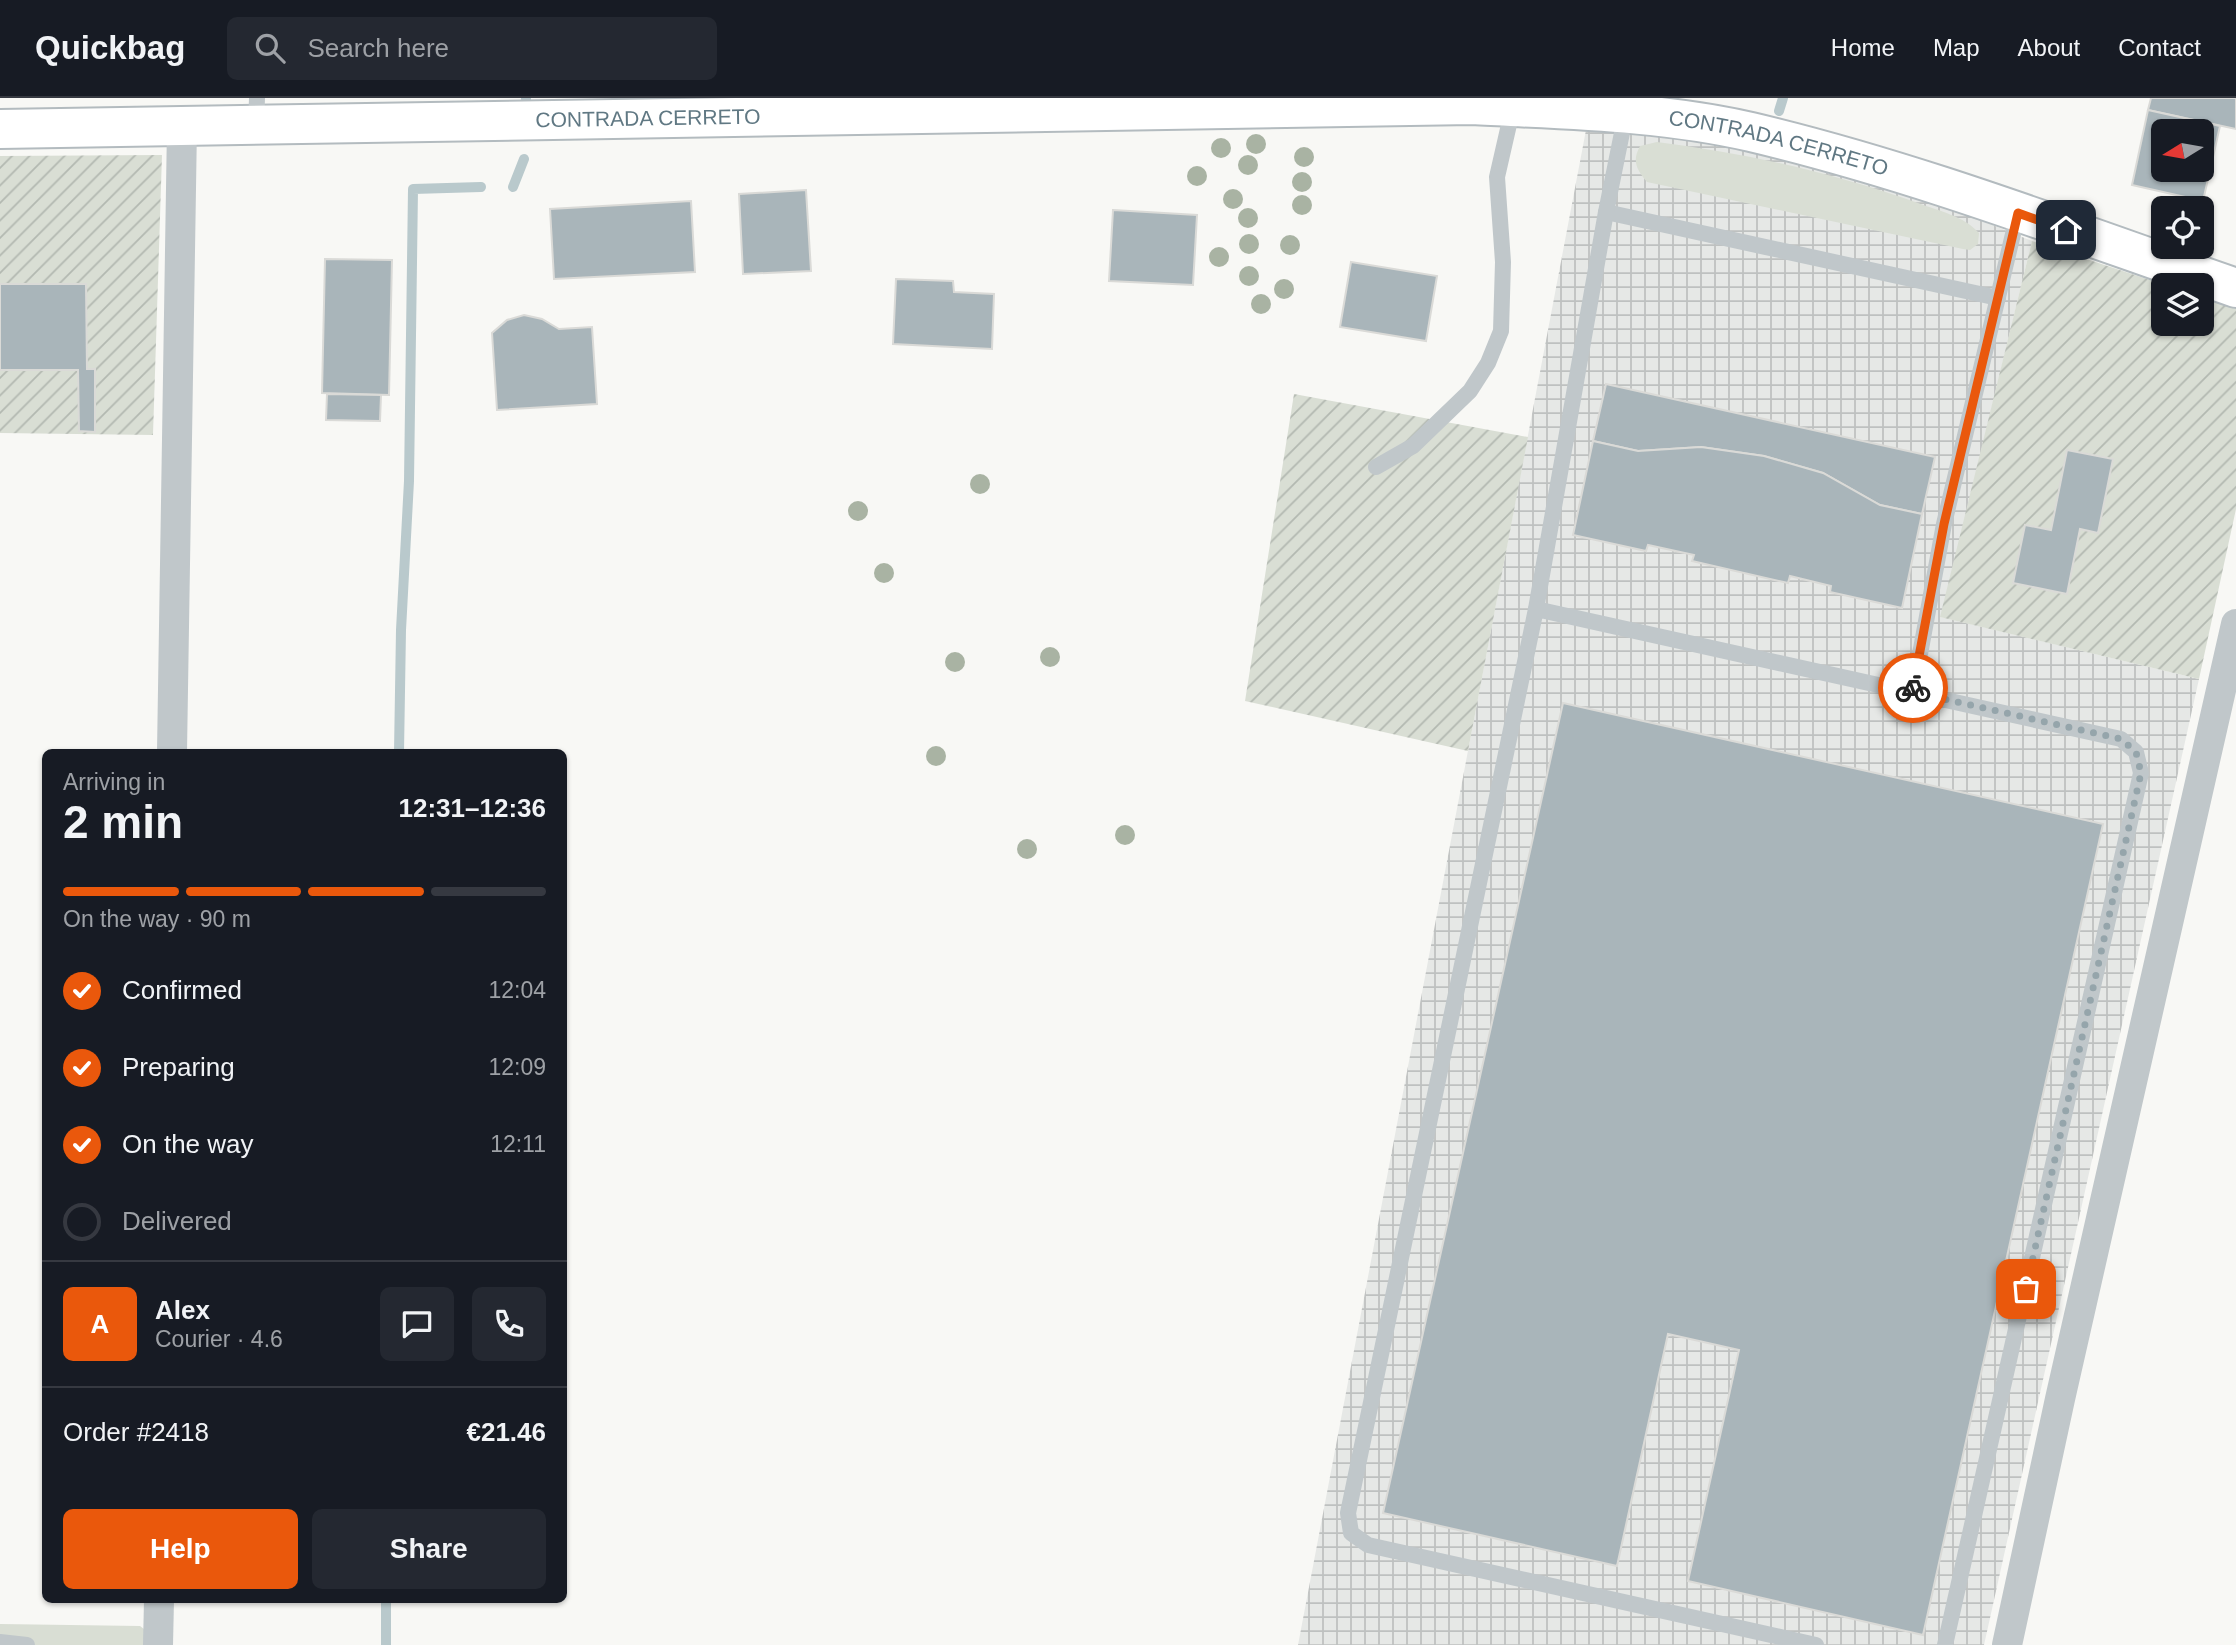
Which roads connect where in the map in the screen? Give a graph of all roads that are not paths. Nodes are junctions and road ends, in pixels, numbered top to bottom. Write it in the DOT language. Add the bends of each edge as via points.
graph roads {
  1 [pos="1513,107"];
  2 [pos="257,111"];
  3 [pos="1626,113"];
  4 [pos="182,126"];
  5 [pos="0,129"];
  6 [pos="1606,212"];
  7 [pos="2018,213"];
  8 [pos="2236,288"];
  9 [pos="1998,298"];
  10 [pos="1376,467"];
  11 [pos="1536,609"];
  12 [pos="2236,624"];
  13 [pos="1913,692"];
  14 [pos="172,749"];
  15 [pos="159,1603"];
  16 [pos="0,1642"];
  17 [pos="27,1645"];
  18 [pos="158,1645"];
  19 [pos="1816,1645"];
  20 [pos="1945,1645"];
  21 [pos="2007,1645"];
  1 -- 2 [label="main road, CONTRADA CERRETO"];
  1 -- 3 [label="main road, CONTRADA CERRETO"];
  1 -- 10 [label="lane" via="1497,177 1503,262 1497,342 1470,391 1413,446"];
  2 -- 4 [label="main road, CONTRADA CERRETO"];
  3 -- 6 [label="lane"];
  3 -- 7 [label="main road, CONTRADA CERRETO" via="1749,132 1871,164"];
  4 -- 5 [label="main road, CONTRADA CERRETO"];
  4 -- 14 [label="street"];
  6 -- 9 [label="lane"];
  6 -- 11 [label="lane"];
  7 -- 8 [label="main road, CONTRADA CERRETO"];
  7 -- 9 [label="lane"];
  9 -- 13 [label="lane" via="1944,524"];
  11 -- 13 [label="lane"];
  11 -- 19 [label="lane" via="1348,1513 1351,1533 1368,1545"];
  12 -- 21 [label="street"];
  13 -- 20 [label="lane" via="2121,739 2136,752 2141,773"];
  15 -- 18 [label="street"];
  16 -- 17 [label="lane"];
}
